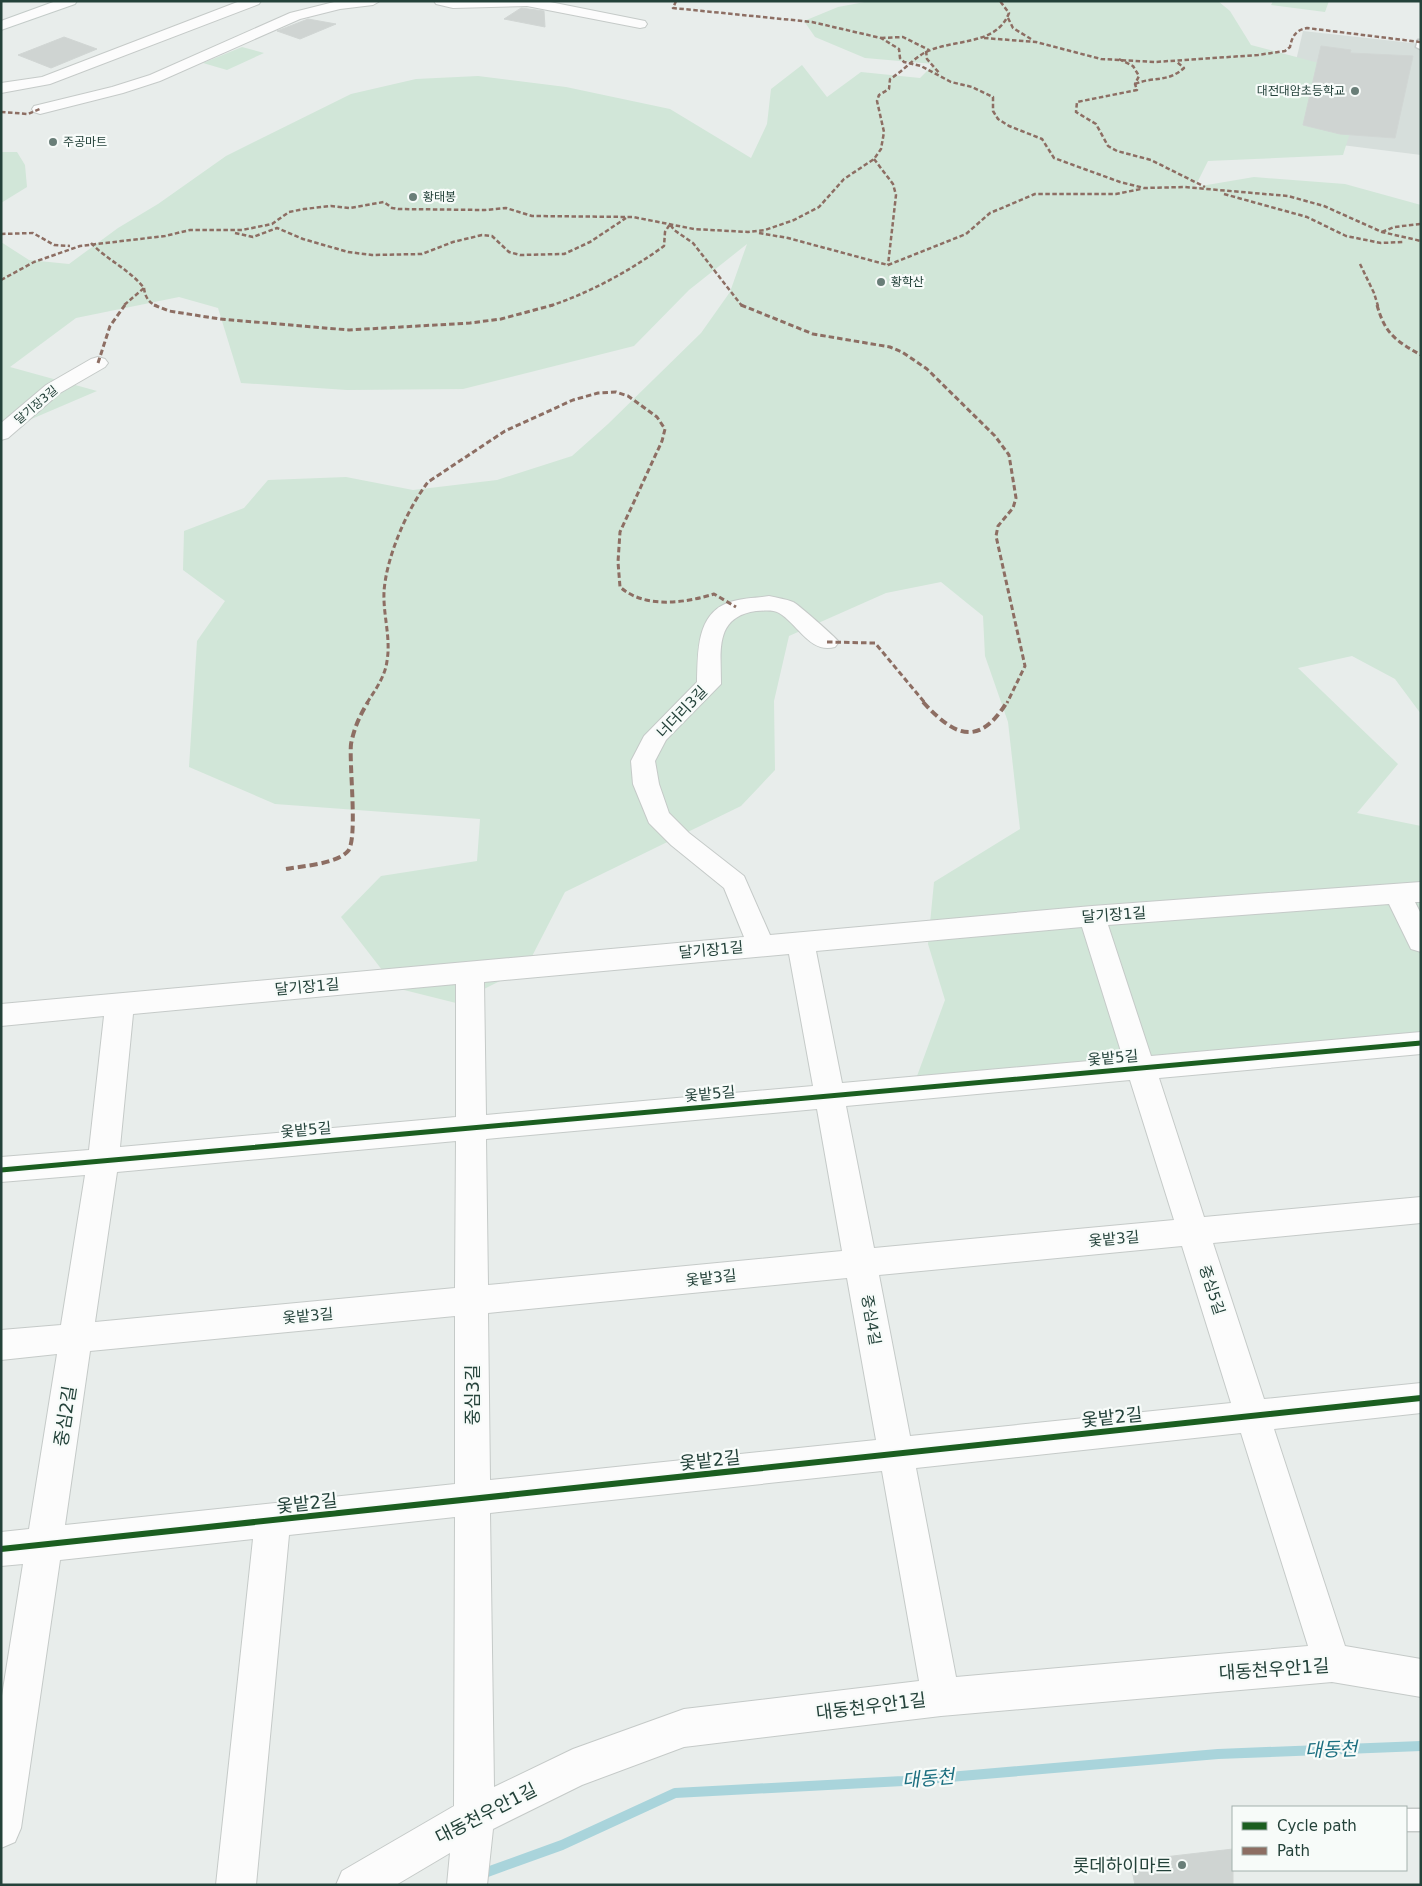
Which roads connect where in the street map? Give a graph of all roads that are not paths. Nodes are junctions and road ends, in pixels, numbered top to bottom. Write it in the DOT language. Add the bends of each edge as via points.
graph roads {
  1 [pos="70,1"];
  2 [pos="254,1"];
  3 [pos="317,1"];
  4 [pos="373,1"];
  5 [pos="441,1"];
  6 [pos="535,2"];
  7 [pos="603,7"];
  8 [pos="640,24"];
  9 [pos="1,26"];
  10 [pos="123,76"];
  11 [pos="1,88"];
  12 [pos="40,109"];
  13 [pos="98,363"];
  14 [pos="1,434"];
  15 [pos="827,642"];
  16 [pos="1409,893"];
  17 [pos="1092,916"];
  18 [pos="801,942"];
  19 [pos="1421,942"];
  20 [pos="761,946"];
  21 [pos="470,972"];
  22 [pos="120,1004"];
  23 [pos="1,1015"];
  24 [pos="1421,1043"];
  25 [pos="1141,1068"];
  26 [pos="829,1096"];
  27 [pos="471,1128"];
  28 [pos="104,1160"];
  29 [pos="1,1170"];
  30 [pos="1421,1210"];
  31 [pos="1193,1231"];
  32 [pos="861,1263"];
  33 [pos="472,1301"];
  34 [pos="77,1338"];
  35 [pos="1,1345"];
  36 [pos="1421,1398"];
  37 [pos="1253,1416"];
  38 [pos="896,1454"];
  39 [pos="472,1499"];
  40 [pos="273,1520"];
  41 [pos="45,1545"];
  42 [pos="1,1549"];
  43 [pos="1332,1663"];
  44 [pos="1421,1678"];
  45 [pos="941,1697"];
  46 [pos="474,1817"];
  47 [pos="1407,1820"];
  48 [pos="1421,1820"];
  49 [pos="1,1828"];
  50 [pos="236,1885"];
  51 [pos="356,1885"];
  52 [pos="467,1885"];
  1 -- 9 [label="street"];
  2 -- 11 [label="street" via="45,81"];
  3 -- 10 [label="street" via="285,9"];
  4 -- 12 [label="street" via="294,16 155,78"];
  5 -- 6 [label="street" via="453,4"];
  6 -- 7 [label="street"];
  7 -- 8 [label="street"];
  13 -- 14 [label="street, 달기장3길" via="53,389"];
  15 -- 20 [label="street, 너더리3길" via="786,607 769,603 736,607 719,618 710,641 709,684 656,736 643,761 646,784 658,817 680,839 736,883"];
  16 -- 17 [label="street, 달기장1길"];
  16 -- 19 [label="street"];
  17 -- 18 [label="street, 달기장1길"];
  17 -- 25 [label="street, 중심5길"];
  18 -- 20 [label="street, 달기장1길"];
  18 -- 26 [label="street, 중심4길"];
  20 -- 21 [label="street, 달기장1길"];
  21 -- 22 [label="street, 달기장1길"];
  21 -- 27 [label="street, 중심3길"];
  22 -- 23 [label="street, 달기장1길"];
  22 -- 28 [label="street, 중심2길"];
  24 -- 25 [label="street, 옻밭5길"];
  25 -- 26 [label="street, 옻밭5길"];
  25 -- 31 [label="street, 중심5길"];
  26 -- 27 [label="street, 옻밭5길"];
  26 -- 32 [label="street, 중심4길"];
  27 -- 28 [label="street, 옻밭5길"];
  27 -- 33 [label="street, 중심3길"];
  28 -- 29 [label="street, 옻밭5길"];
  28 -- 34 [label="street, 중심2길"];
  30 -- 31 [label="street, 옻밭3길"];
  31 -- 32 [label="street, 옻밭3길"];
  31 -- 37 [label="street, 중심5길"];
  32 -- 33 [label="street, 옻밭3길"];
  32 -- 38 [label="street, 중심4길"];
  33 -- 34 [label="street, 옻밭3길"];
  33 -- 39 [label="street, 중심3길"];
  34 -- 35 [label="street, 옻밭3길"];
  34 -- 41 [label="street, 중심2길"];
  36 -- 37 [label="street, 옻밭2길"];
  37 -- 38 [label="street, 옻밭2길"];
  37 -- 43 [label="street, 중심5길"];
  38 -- 39 [label="street, 옻밭2길"];
  38 -- 45 [label="street, 중심4길"];
  39 -- 40 [label="street, 옻밭2길"];
  39 -- 46 [label="street, 중심3길"];
  40 -- 41 [label="street, 옻밭2길"];
  40 -- 50 [label="street"];
  41 -- 42 [label="street, 옻밭2길"];
  41 -- 49 [label="street, 중심2길"];
  43 -- 44 [label="street, 대동천우안1길"];
  43 -- 45 [label="street, 대동천우안1길"];
  45 -- 46 [label="street, 대동천우안1길" via="684,1728 573,1769"];
  46 -- 51 [label="street, 대동천우안1길"];
  46 -- 52 [label="street, 중심3길"];
  47 -- 48 [label="lane"];
}
